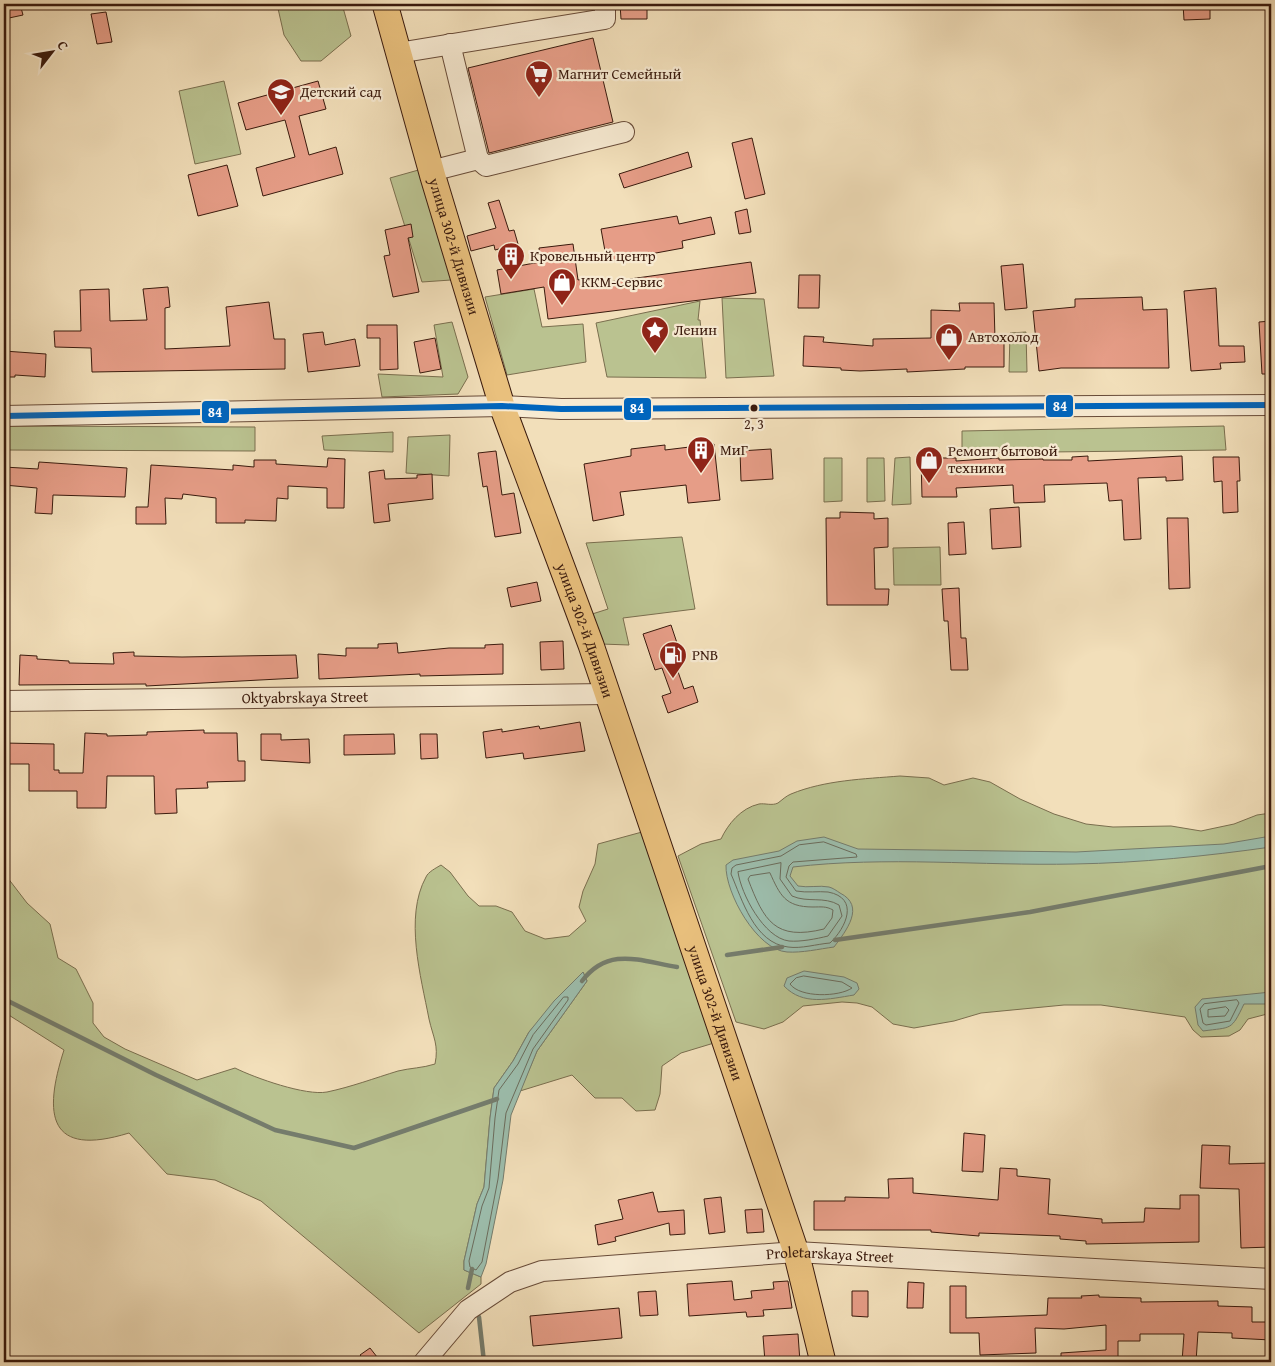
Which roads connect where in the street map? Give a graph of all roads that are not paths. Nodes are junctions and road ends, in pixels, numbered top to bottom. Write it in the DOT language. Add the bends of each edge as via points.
graph roads {
  1 [pos="385,4"];
  2 [pos="605,4"];
  3 [pos="450,44"];
  4 [pos="398,53"];
  5 [pos="624,132"];
  6 [pos="478,159"];
  7 [pos="431,171"];
  8 [pos="502,406"];
  9 [pos="1271,406"];
  10 [pos="4,416"];
  11 [pos="607,694"];
  12 [pos="4,701"];
  13 [pos="796,1252"];
  14 [pos="1271,1279"];
  15 [pos="424,1362"];
  16 [pos="823,1362"];
  1 -- 4 [label="main road, улица 302-й Дивизии"];
  2 -- 3 [label="street" via="605,19"];
  3 -- 4 [label="street"];
  3 -- 6 [label="street"];
  4 -- 7 [label="main road, улица 302-й Дивизии"];
  5 -- 6 [label="street" via="486,166"];
  6 -- 7 [label="street"];
  7 -- 8 [label="main road, улица 302-й Дивизии"];
  8 -- 9 [label="street" via="561,409"];
  8 -- 10 [label="street"];
  8 -- 11 [label="main road, улица 302-й Дивизии"];
  11 -- 12 [label="street, Oktyabrskaya Street"];
  11 -- 13 [label="main road, улица 302-й Дивизии"];
  13 -- 14 [label="street, Proletarskaya Street"];
  13 -- 15 [label="street, Proletarskaya Street" via="542,1271 510,1282 468,1310"];
  13 -- 16 [label="main road, улица 302-й Дивизии"];
}
